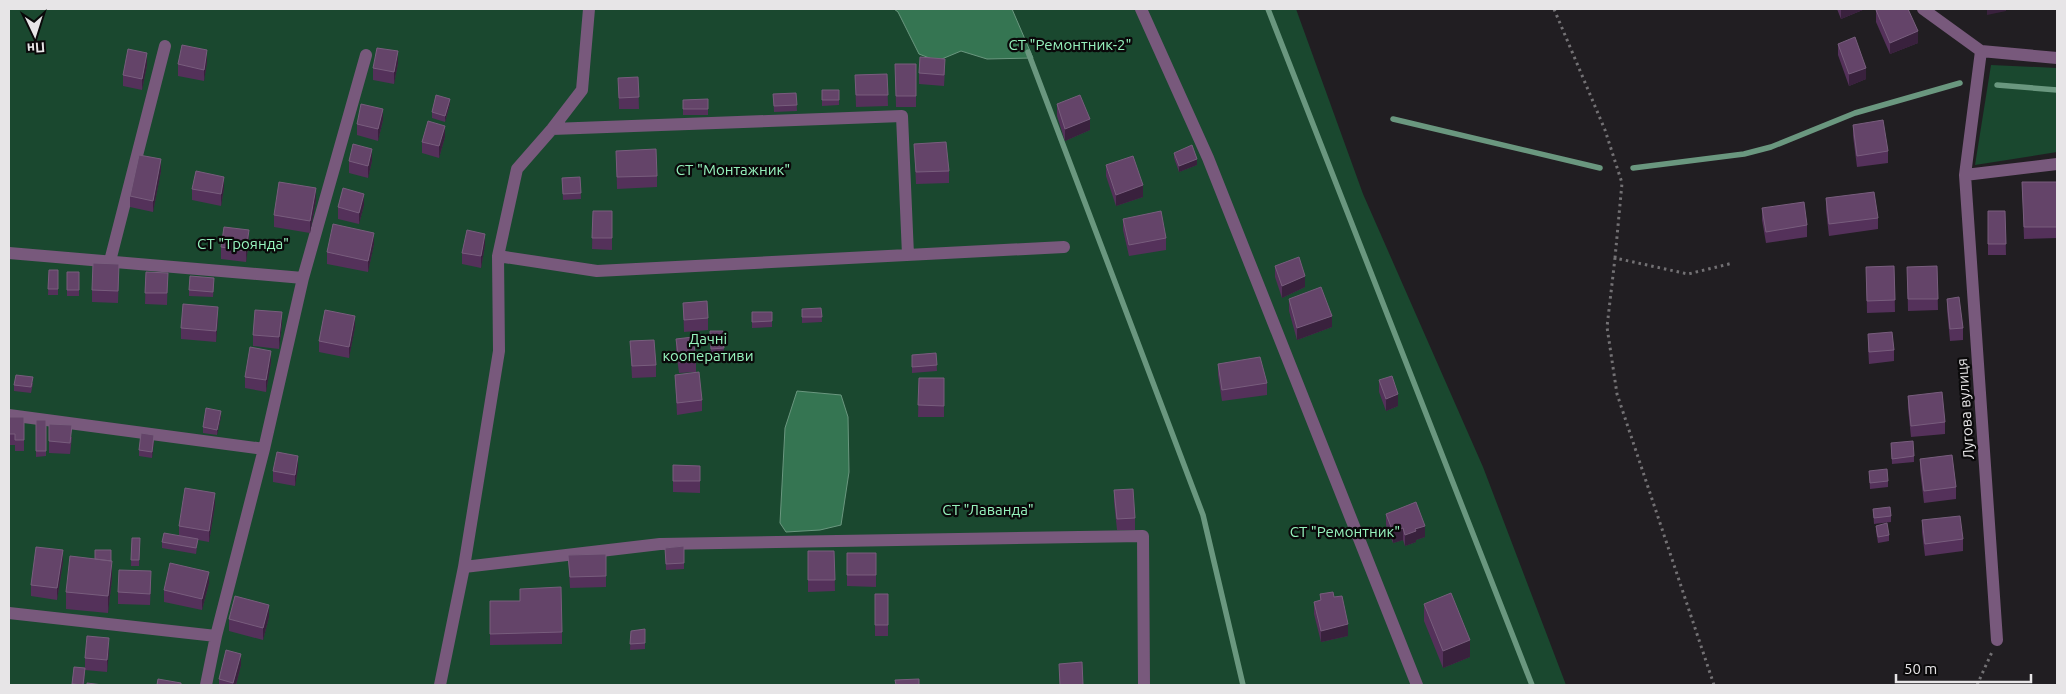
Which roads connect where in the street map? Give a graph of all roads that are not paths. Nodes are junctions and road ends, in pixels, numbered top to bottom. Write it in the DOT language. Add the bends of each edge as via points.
graph roads {
  1 [pos="589,9"];
  2 [pos="1141,9"];
  3 [pos="1923,9"];
  4 [pos="164,46"];
  5 [pos="1981,51"];
  6 [pos="366,55"];
  7 [pos="2057,58"];
  8 [pos="552,129"];
  9 [pos="2057,164"];
  10 [pos="1965,175"];
  11 [pos="1064,247"];
  12 [pos="9,253"];
  13 [pos="908,255"];
  14 [pos="498,256"];
  15 [pos="110,261"];
  16 [pos="303,278"];
  17 [pos="9,415"];
  18 [pos="264,449"];
  19 [pos="464,567"];
  20 [pos="9,613"];
  21 [pos="216,636"];
  22 [pos="1997,640"];
  23 [pos="206,685"];
  24 [pos="440,685"];
  25 [pos="1144,685"];
  26 [pos="1416,685"];
  1 -- 8 [label="street" via="582,90"];
  2 -- 26 [label="street" via="1208,158"];
  3 -- 5 [label="street"];
  4 -- 15 [label="street"];
  5 -- 7 [label="street"];
  5 -- 10 [label="street, Лугова вулиця"];
  6 -- 16 [label="street"];
  8 -- 13 [label="street" via="902,116"];
  8 -- 14 [label="street" via="517,169"];
  9 -- 10 [label="street"];
  10 -- 22 [label="street, Лугова вулиця"];
  11 -- 13 [label="street"];
  12 -- 15 [label="street"];
  13 -- 14 [label="street" via="597,271"];
  14 -- 19 [label="street" via="499,351"];
  15 -- 16 [label="street"];
  16 -- 18 [label="street"];
  17 -- 18 [label="street"];
  18 -- 21 [label="street"];
  19 -- 24 [label="street"];
  19 -- 25 [label="street" via="660,544 1143,536"];
  20 -- 21 [label="street"];
  21 -- 23 [label="street"];
}
